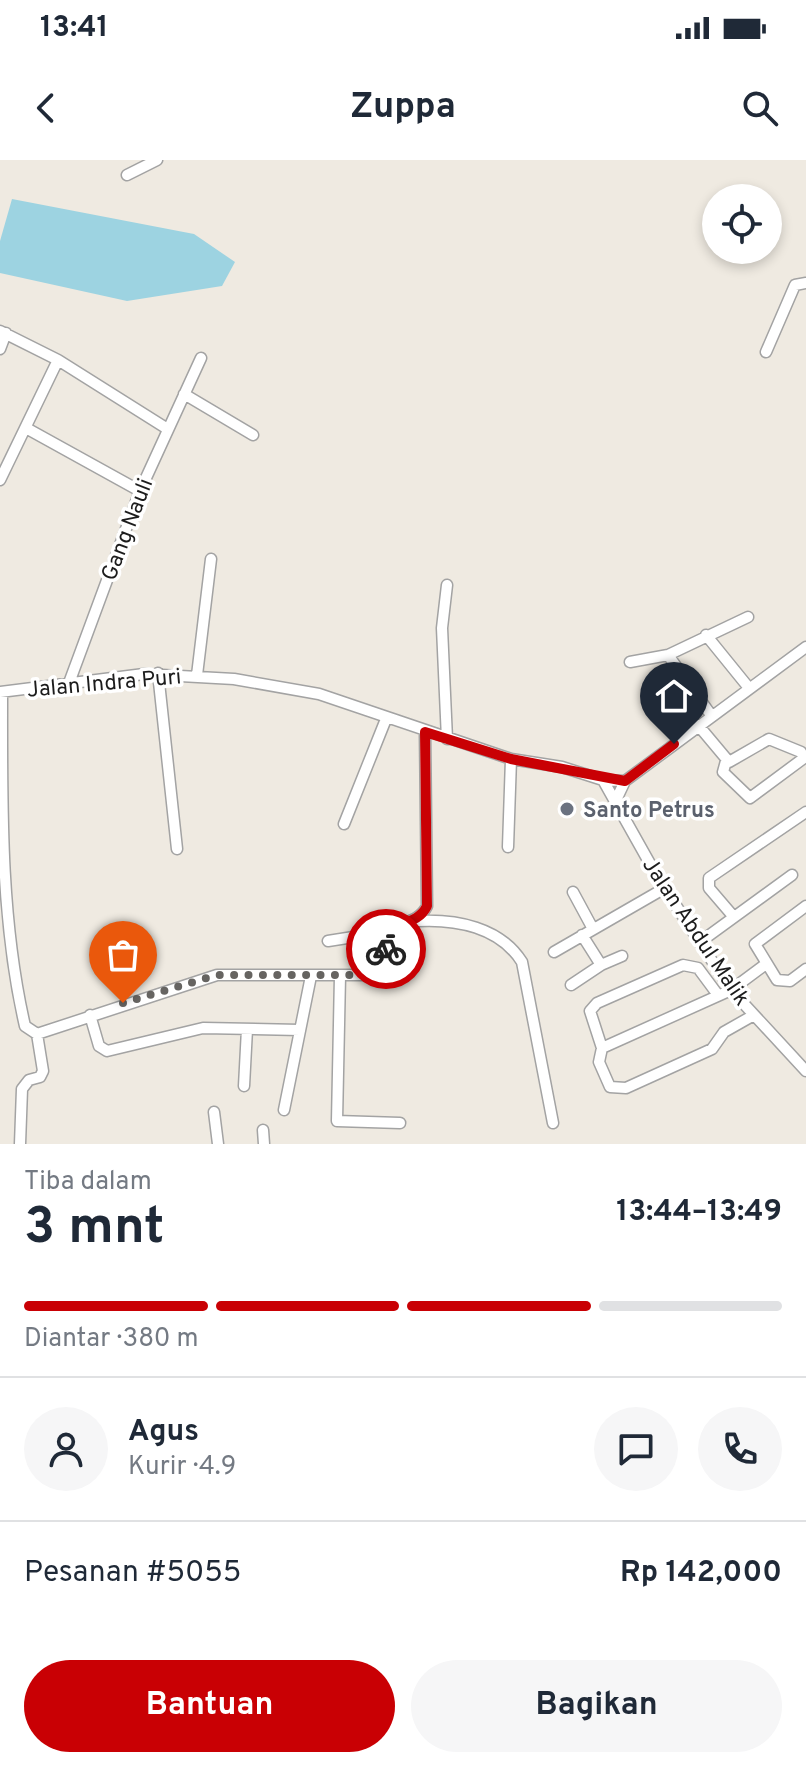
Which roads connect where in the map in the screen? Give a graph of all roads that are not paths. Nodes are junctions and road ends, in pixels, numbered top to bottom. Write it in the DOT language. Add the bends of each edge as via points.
graph roads {
  1 [pos="157,160"];
  2 [pos="127,175"];
  3 [pos="806,283"];
  4 [pos="3,332"];
  5 [pos="0,349"];
  6 [pos="766,352"];
  7 [pos="201,358"];
  8 [pos="58,360"];
  9 [pos="184,394"];
  10 [pos="26,428"];
  11 [pos="166,428"];
  12 [pos="253,435"];
  13 [pos="0,480"];
  14 [pos="140,491"];
  15 [pos="211,559"];
  16 [pos="447,585"];
  17 [pos="748,617"];
  18 [pos="706,635"];
  19 [pos="804,652"];
  20 [pos="668,655"];
  21 [pos="630,662"];
  22 [pos="158,673"];
  23 [pos="197,675"];
  24 [pos="69,683"];
  25 [pos="749,688"];
  26 [pos="1,692"];
  27 [pos="711,715"];
  28 [pos="386,719"];
  29 [pos="698,725"];
  30 [pos="425,732"];
  31 [pos="447,739"];
  32 [pos="511,759"];
  33 [pos="726,761"];
  34 [pos="603,780"];
  35 [pos="625,781"];
  36 [pos="616,800"];
  37 [pos="806,812"];
  38 [pos="344,824"];
  39 [pos="508,847"];
  40 [pos="177,849"];
  41 [pos="792,875"];
  42 [pos="665,888"];
  43 [pos="573,892"];
  44 [pos="806,906"];
  45 [pos="733,916"];
  46 [pos="415,921"];
  47 [pos="385,932"];
  48 [pos="588,932"];
  49 [pos="3,940"];
  50 [pos="328,941"];
  51 [pos="700,942"];
  52 [pos="554,952"];
  53 [pos="622,956"];
  54 [pos="766,964"];
  55 [pos="601,965"];
  56 [pos="806,969"];
  57 [pos="311,976"];
  58 [pos="340,976"];
  59 [pos="571,985"];
  60 [pos="731,990"];
  61 [pos="718,995"];
  62 [pos="90,1015"];
  63 [pos="754,1015"];
  64 [pos="247,1029"];
  65 [pos="300,1030"];
  66 [pos="37,1034"];
  67 [pos="602,1048"];
  68 [pos="806,1071"];
  69 [pos="244,1086"];
  70 [pos="284,1110"];
  71 [pos="214,1112"];
  72 [pos="400,1123"];
  73 [pos="553,1123"];
  74 [pos="263,1130"];
  75 [pos="20,1144"];
  76 [pos="218,1144"];
  77 [pos="264,1144"];
  1 -- 2 [label="street"];
  3 -- 6 [label="street" via="795,285"];
  4 -- 5 [label="street"];
  4 -- 8 [label="street"];
  7 -- 9 [label="street, Gang Nauli"];
  8 -- 10 [label="street"];
  8 -- 11 [label="street"];
  9 -- 11 [label="street, Gang Nauli"];
  9 -- 12 [label="street"];
  10 -- 13 [label="street"];
  10 -- 14 [label="street"];
  11 -- 14 [label="street, Gang Nauli"];
  14 -- 24 [label="street, Gang Nauli"];
  15 -- 23 [label="street"];
  16 -- 31 [label="street" via="442,628"];
  17 -- 18 [label="street"];
  18 -- 20 [label="street"];
  18 -- 25 [label="street"];
  19 -- 25 [label="street"];
  20 -- 21 [label="street"];
  20 -- 27 [label="street"];
  22 -- 23 [label="street, Jalan Indra Puri"];
  22 -- 24 [label="street, Jalan Indra Puri"];
  22 -- 40 [label="street"];
  23 -- 28 [label="street, Jalan Indra Puri" via="319,694"];
  24 -- 26 [label="street, Jalan Indra Puri"];
  25 -- 27 [label="street"];
  26 -- 49 [label="street"];
  27 -- 29 [label="street"];
  28 -- 30 [label="street, Jalan Indra Puri"];
  28 -- 38 [label="street"];
  29 -- 33 [label="street"];
  29 -- 35 [label="street"];
  30 -- 31 [label="street, Jalan Indra Puri"];
  30 -- 46 [label="street" via="429,898"];
  31 -- 32 [label="street, Jalan Indra Puri"];
  32 -- 34 [label="street, Jalan Indra Puri"];
  32 -- 39 [label="street"];
  33 -- 33 [label="street" via="723,772 750,798 801,762 804,754 769,739"];
  34 -- 35 [label="street, Jalan Indra Puri"];
  34 -- 36 [label="street, Jalan Abdul Malik"];
  35 -- 36 [label="street"];
  36 -- 42 [label="street, Jalan Abdul Malik"];
  37 -- 45 [label="street" via="709,878 709,888"];
  41 -- 45 [label="street"];
  42 -- 48 [label="street"];
  42 -- 51 [label="street, Jalan Abdul Malik"];
  43 -- 48 [label="street"];
  44 -- 54 [label="street" via="758,938 756,950"];
  45 -- 51 [label="street"];
  46 -- 47 [label="street"];
  46 -- 73 [label="street" via="450,922 484,931 517,953"];
  47 -- 50 [label="street"];
  47 -- 58 [label="street" via="385,972"];
  48 -- 52 [label="street"];
  48 -- 55 [label="street"];
  49 -- 66 [label="street" via="25,1026"];
  51 -- 60 [label="street, Jalan Abdul Malik"];
  53 -- 55 [label="street"];
  54 -- 56 [label="street" via="784,982"];
  54 -- 60 [label="street"];
  55 -- 59 [label="street"];
  57 -- 58 [label="street"];
  57 -- 62 [label="street" via="217,975"];
  57 -- 65 [label="street"];
  58 -- 72 [label="street" via="337,1121"];
  60 -- 61 [label="street"];
  60 -- 63 [label="street, Jalan Abdul Malik"];
  61 -- 67 [label="street"];
  61 -- 67 [label="street" via="698,968 683,965 597,1003 590,1011"];
  62 -- 64 [label="street" via="99,1046 107,1051 203,1028"];
  62 -- 66 [label="street"];
  63 -- 67 [label="street" via="724,1032 712,1049 626,1088 610,1087 599,1062"];
  63 -- 68 [label="street, Jalan Abdul Malik"];
  64 -- 65 [label="street"];
  64 -- 69 [label="street"];
  65 -- 70 [label="street"];
  66 -- 75 [label="street" via="43,1071 22,1089"];
  71 -- 76 [label="street"];
  74 -- 77 [label="street"];
}
